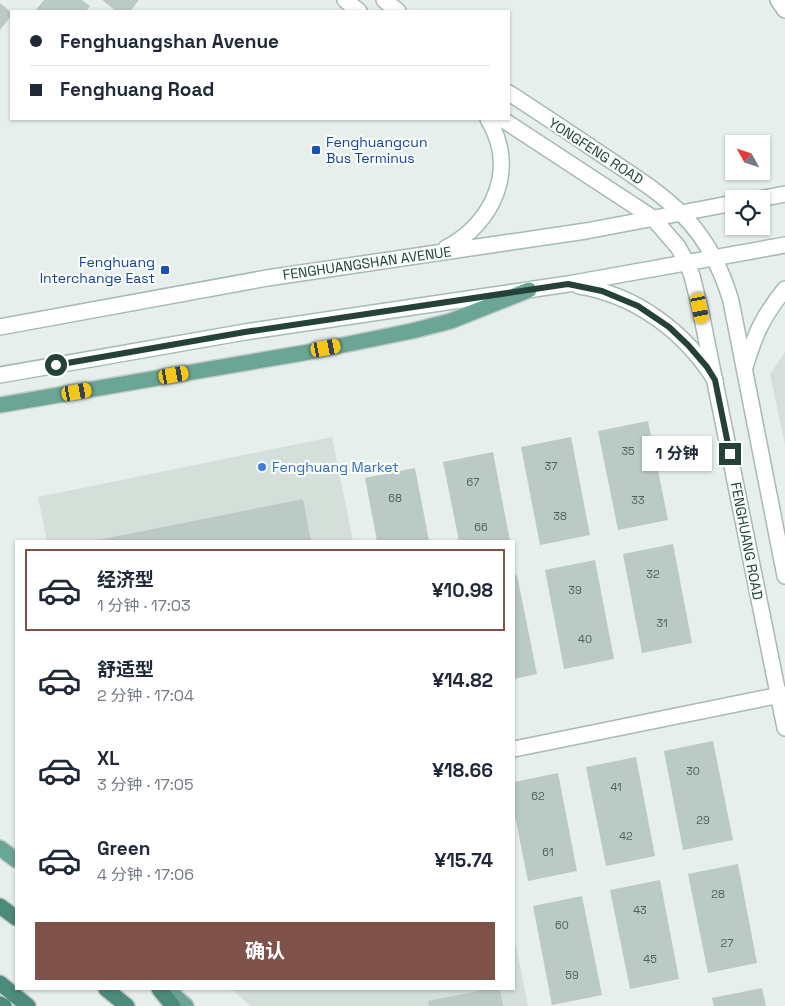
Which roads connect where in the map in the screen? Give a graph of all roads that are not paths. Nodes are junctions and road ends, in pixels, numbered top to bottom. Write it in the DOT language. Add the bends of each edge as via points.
graph roads {
  1 [pos="345,0"];
  2 [pos="384,0"];
  3 [pos="778,0"];
  4 [pos="358,10"];
  5 [pos="397,10"];
  6 [pos="785,10"];
  7 [pos="510,94"];
  8 [pos="489,120"];
  9 [pos="504,120"];
  10 [pos="785,194"];
  11 [pos="770,197"];
  12 [pos="725,205"];
  13 [pos="681,212"];
  14 [pos="653,218"];
  15 [pos="785,245"];
  16 [pos="438,253"];
  17 [pos="715,258"];
  18 [pos="686,263"];
  19 [pos="568,284"];
  20 [pos="785,289"];
  21 [pos="529,290"];
  22 [pos="0,327"];
  23 [pos="745,368"];
  24 [pos="0,375"];
  25 [pos="715,380"];
  26 [pos="0,405"];
  27 [pos="785,576"];
  28 [pos="782,694"];
  29 [pos="785,728"];
  30 [pos="515,749"];
  31 [pos="0,848"];
  32 [pos="15,859"];
  33 [pos="0,906"];
  34 [pos="15,917"];
  35 [pos="0,983"];
  36 [pos="107,990"];
  37 [pos="159,990"];
  38 [pos="168,990"];
  39 [pos="0,1004"];
  40 [pos="4,1006"];
  41 [pos="28,1006"];
  42 [pos="127,1006"];
  43 [pos="173,1006"];
  44 [pos="186,1006"];
  1 -- 4 [label="main road"];
  2 -- 5 [label="main road"];
  3 -- 6 [label="main road"];
  7 -- 13 [label="main road, YONGFENG ROAD" via="653,188"];
  8 -- 16 [label="main road" via="501,146 498,188 488,210 473,230"];
  9 -- 14 [label="main road, YONGFENG ROAD"];
  10 -- 11 [label="main road"];
  12 -- 13 [label="main road, FENGHUANGSHAN AVENUE"];
  13 -- 14 [label="main road, FENGHUANGSHAN AVENUE"];
  13 -- 17 [label="main road"];
  14 -- 16 [label="main road, FENGHUANGSHAN AVENUE"];
  14 -- 18 [label="main road, FENGHUANG ROAD" via="678,246"];
  15 -- 17 [label="main road"];
  16 -- 22 [label="main road, FENGHUANGSHAN AVENUE" via="267,278"];
  17 -- 18 [label="main road"];
  17 -- 23 [label="main road" via="731,301"];
  18 -- 19 [label="main road"];
  18 -- 25 [label="main road, FENGHUANG ROAD" via="696,290"];
  19 -- 21 [label="main road"];
  19 -- 25 [label="main road" via="602,291 650,313 688,345"];
  20 -- 23 [label="main road" via="755,335"];
  21 -- 24 [label="main road" via="274,327"];
  21 -- 26 [label="main road" via="451,321 412,331 299,354"];
  23 -- 27 [label="main road"];
  25 -- 28 [label="main road, FENGHUANG ROAD"];
  28 -- 29 [label="main road, FENGHUANG ROAD"];
  28 -- 30 [label="main road"];
  31 -- 32 [label="main road"];
  33 -- 34 [label="highway"];
  35 -- 41 [label="highway"];
  36 -- 42 [label="highway"];
  37 -- 43 [label="highway"];
  38 -- 44 [label="main road"];
  39 -- 40 [label="highway"];
}
